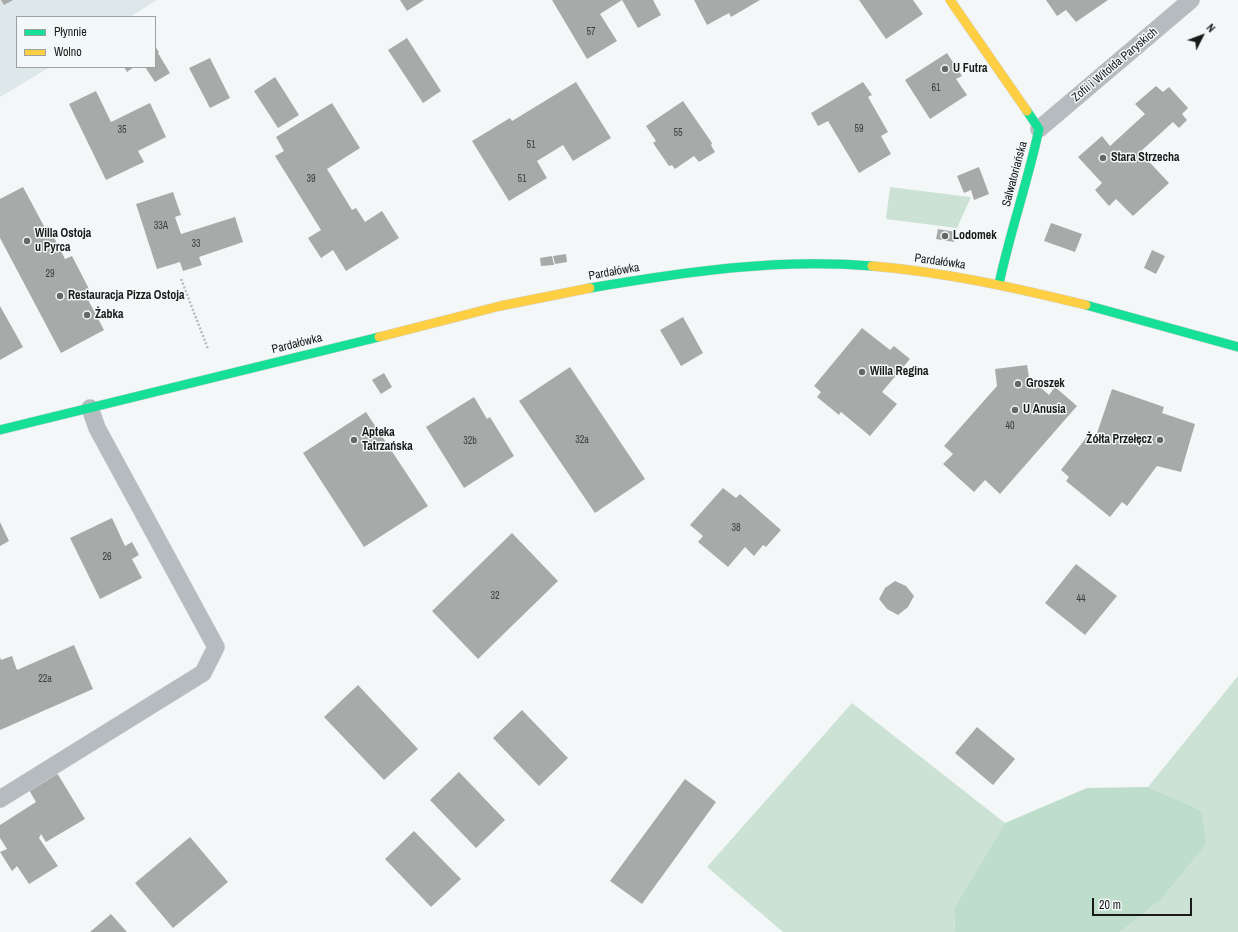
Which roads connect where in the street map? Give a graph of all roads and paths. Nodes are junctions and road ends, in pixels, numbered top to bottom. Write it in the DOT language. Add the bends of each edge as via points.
graph roads {
  1 [pos="950,0"];
  2 [pos="1191,0"];
  3 [pos="1039,129"];
  4 [pos="181,278"];
  5 [pos="998,284"];
  6 [pos="1238,347"];
  7 [pos="210,355"];
  8 [pos="90,408"];
  9 [pos="0,430"];
  10 [pos="0,799"];
  1 -- 3 [label="street, Salwatoriańska"];
  2 -- 3 [label="lane, Zofii i Witolda Paryskich"];
  3 -- 5 [label="street, Salwatoriańska"];
  4 -- 7 [label="path"];
  5 -- 6 [label="street, Pardałówka"];
  5 -- 8 [label="street, Pardałówka" via="933,272 846,264 754,265 685,272 502,306"];
  8 -- 9 [label="street, Pardałówka"];
  8 -- 10 [label="lane" via="97,428 216,647 204,673"];
}
